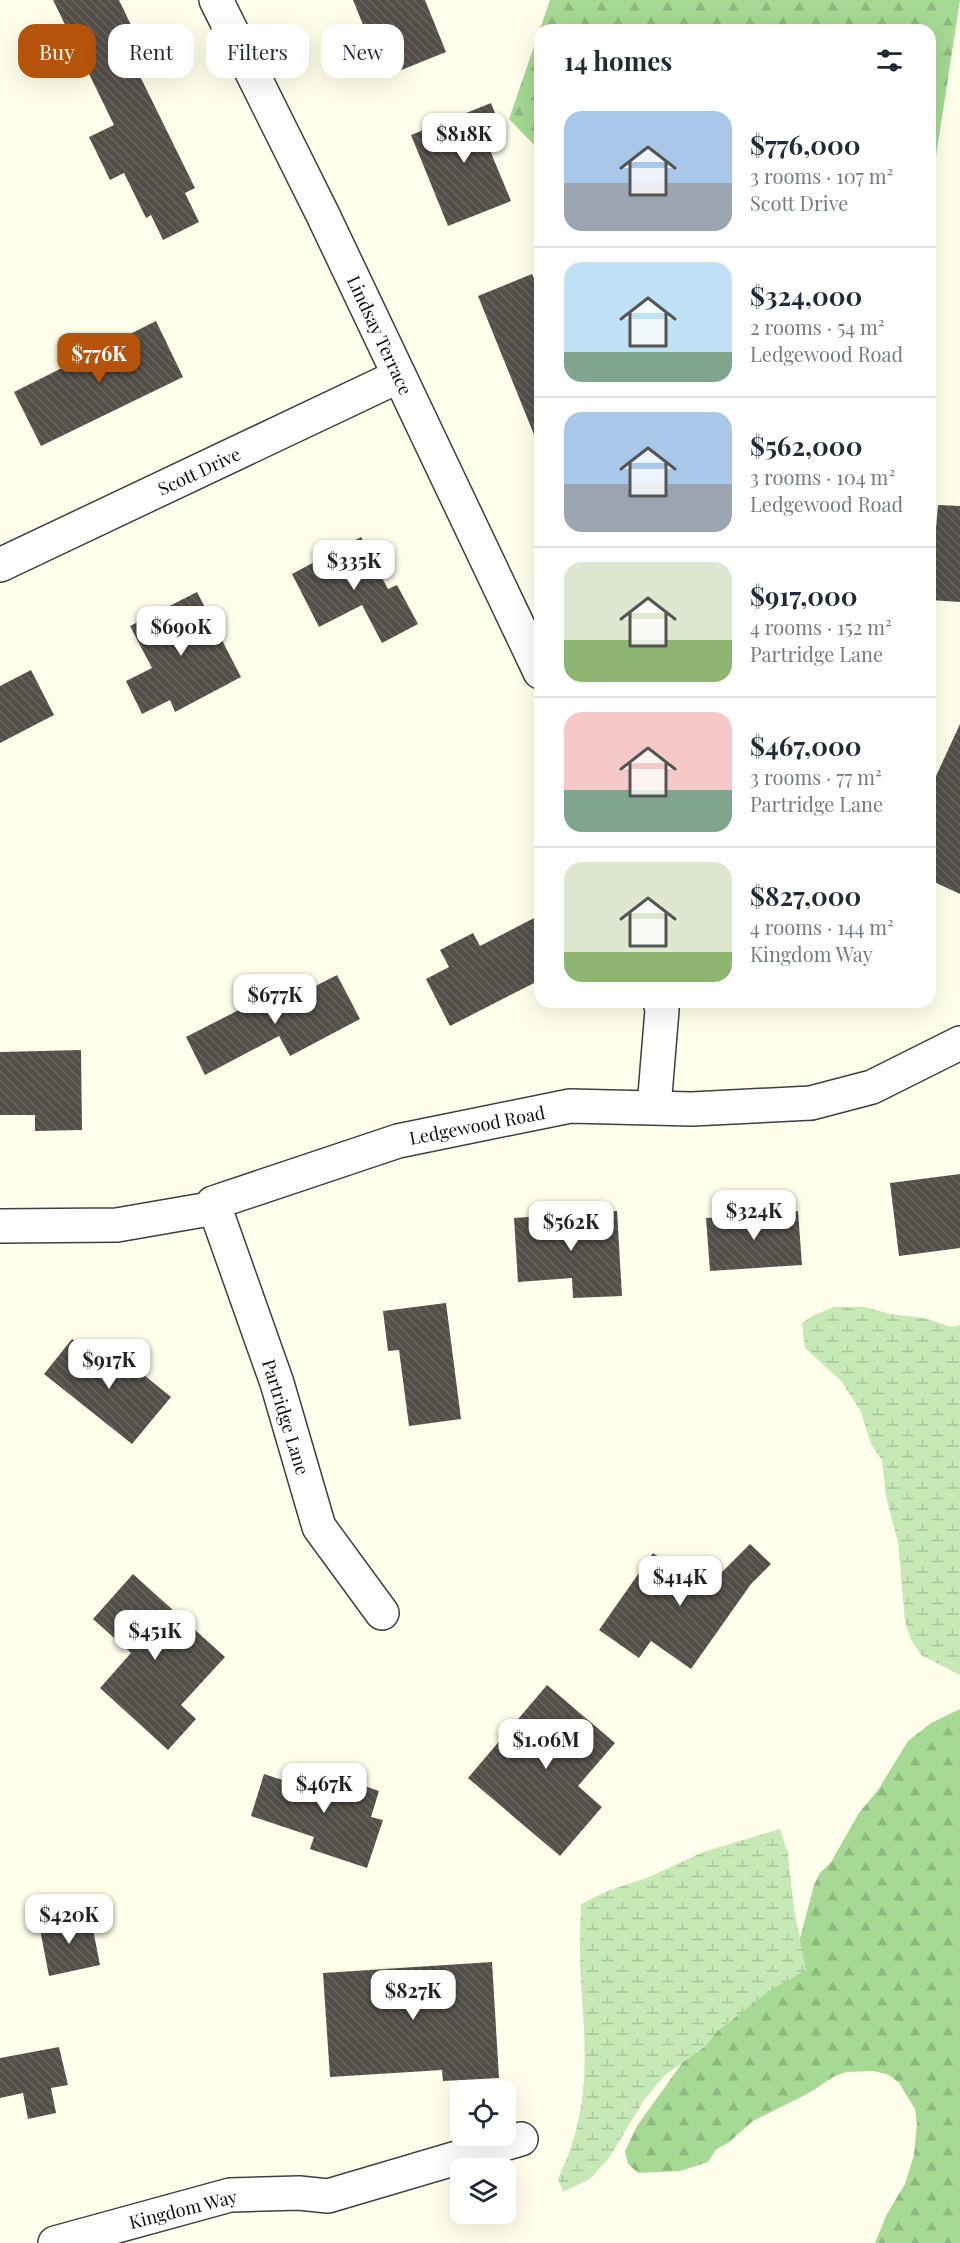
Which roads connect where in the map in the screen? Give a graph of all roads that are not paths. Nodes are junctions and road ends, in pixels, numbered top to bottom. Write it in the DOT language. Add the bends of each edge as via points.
graph roads {
  1 [pos="216,0"];
  2 [pos="399,376"];
  3 [pos="0,565"];
  4 [pos="534,659"];
  5 [pos="662,1008"];
  6 [pos="960,1043"];
  7 [pos="654,1107"];
  8 [pos="215,1208"];
  9 [pos="0,1226"];
  10 [pos="382,1613"];
  11 [pos="521,2139"];
  12 [pos="55,2243"];
  1 -- 2 [label="street, Lindsay Terrace"];
  2 -- 3 [label="street, Scott Drive"];
  2 -- 4 [label="street, Lindsay Terrace"];
  5 -- 7 [label="street"];
  6 -- 7 [label="street, Ledgewood Road" via="872,1087 811,1103"];
  7 -- 8 [label="street, Ledgewood Road" via="570,1106 398,1141 213,1203"];
  8 -- 9 [label="street, Ledgewood Road" via="117,1226"];
  8 -- 10 [label="street, Partridge Lane" via="277,1383 319,1527"];
  11 -- 12 [label="street, Kingdom Way" via="328,2196 230,2194"];
}
